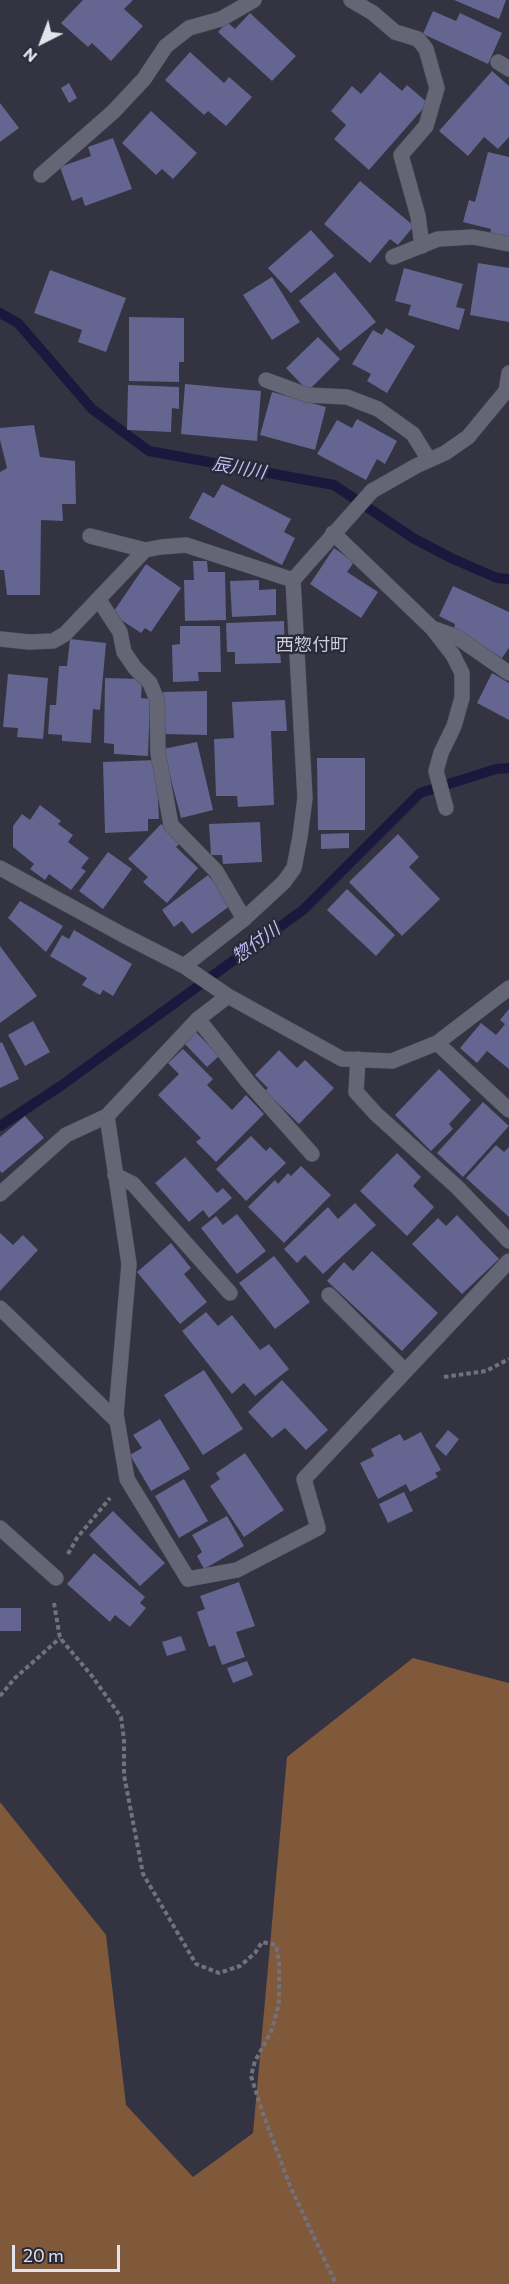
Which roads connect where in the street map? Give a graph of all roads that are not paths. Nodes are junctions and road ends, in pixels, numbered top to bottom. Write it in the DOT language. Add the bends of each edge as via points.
graph roads {
  1 [pos="254,0"];
  2 [pos="351,0"];
  3 [pos="41,175"];
  4 [pos="509,244"];
  5 [pos="422,246"];
  6 [pos="393,257"];
  7 [pos="509,373"];
  8 [pos="266,381"];
  9 [pos="429,460"];
  10 [pos="337,530"];
  11 [pos="90,536"];
  12 [pos="145,550"];
  13 [pos="293,580"];
  14 [pos="99,600"];
  15 [pos="432,628"];
  16 [pos="0,639"];
  17 [pos="509,674"];
  18 [pos="446,808"];
  19 [pos="0,868"];
  20 [pos="244,920"];
  21 [pos="188,968"];
  22 [pos="509,988"];
  23 [pos="225,994"];
  24 [pos="198,1019"];
  25 [pos="437,1043"];
  26 [pos="358,1059"];
  27 [pos="509,1110"];
  28 [pos="107,1116"];
  29 [pos="312,1154"];
  30 [pos="115,1175"];
  31 [pos="0,1194"];
  32 [pos="509,1241"];
  33 [pos="509,1261"];
  34 [pos="230,1293"];
  35 [pos="329,1295"];
  36 [pos="0,1308"];
  37 [pos="405,1371"];
  38 [pos="117,1421"];
  39 [pos="0,1528"];
  40 [pos="56,1578"];
  1 -- 3 [label="street" via="221,19 189,28 166,46 121,104"];
  2 -- 5 [label="street" via="395,32 418,39 426,49 437,88 426,126 401,155"];
  4 -- 5 [label="street" via="473,237 438,239"];
  5 -- 6 [label="street"];
  7 -- 9 [label="street" via="506,391 468,438"];
  8 -- 9 [label="street" via="308,395 347,397 378,409 414,434"];
  9 -- 10 [label="street" via="372,491"];
  10 -- 13 [label="street"];
  10 -- 15 [label="street"];
  11 -- 12 [label="street"];
  12 -- 13 [label="street" via="186,545"];
  12 -- 14 [label="street"];
  13 -- 20 [label="street" via="305,798 300,837 294,868 285,882"];
  14 -- 16 [label="street" via="53,641"];
  14 -- 20 [label="street" via="120,632 124,652 150,683 158,700 158,753 171,825 216,871"];
  15 -- 17 [label="street" via="457,637"];
  15 -- 18 [label="street" via="462,673 462,698 436,771"];
  19 -- 21 [label="street"];
  20 -- 21 [label="street"];
  21 -- 23 [label="street"];
  22 -- 25 [label="street"];
  23 -- 24 [label="street"];
  23 -- 26 [label="street" via="342,1059"];
  24 -- 28 [label="street"];
  24 -- 29 [label="street"];
  25 -- 26 [label="street" via="392,1061"];
  25 -- 27 [label="street"];
  26 -- 32 [label="street" via="356,1092"];
  28 -- 30 [label="street"];
  28 -- 31 [label="street" via="66,1135"];
  30 -- 34 [label="street" via="133,1184"];
  30 -- 38 [label="street" via="129,1264"];
  33 -- 37 [label="street"];
  35 -- 37 [label="street"];
  36 -- 38 [label="street"];
  37 -- 38 [label="street" via="304,1479 318,1528 237,1570 188,1579 127,1479"];
  39 -- 40 [label="street"];
}
